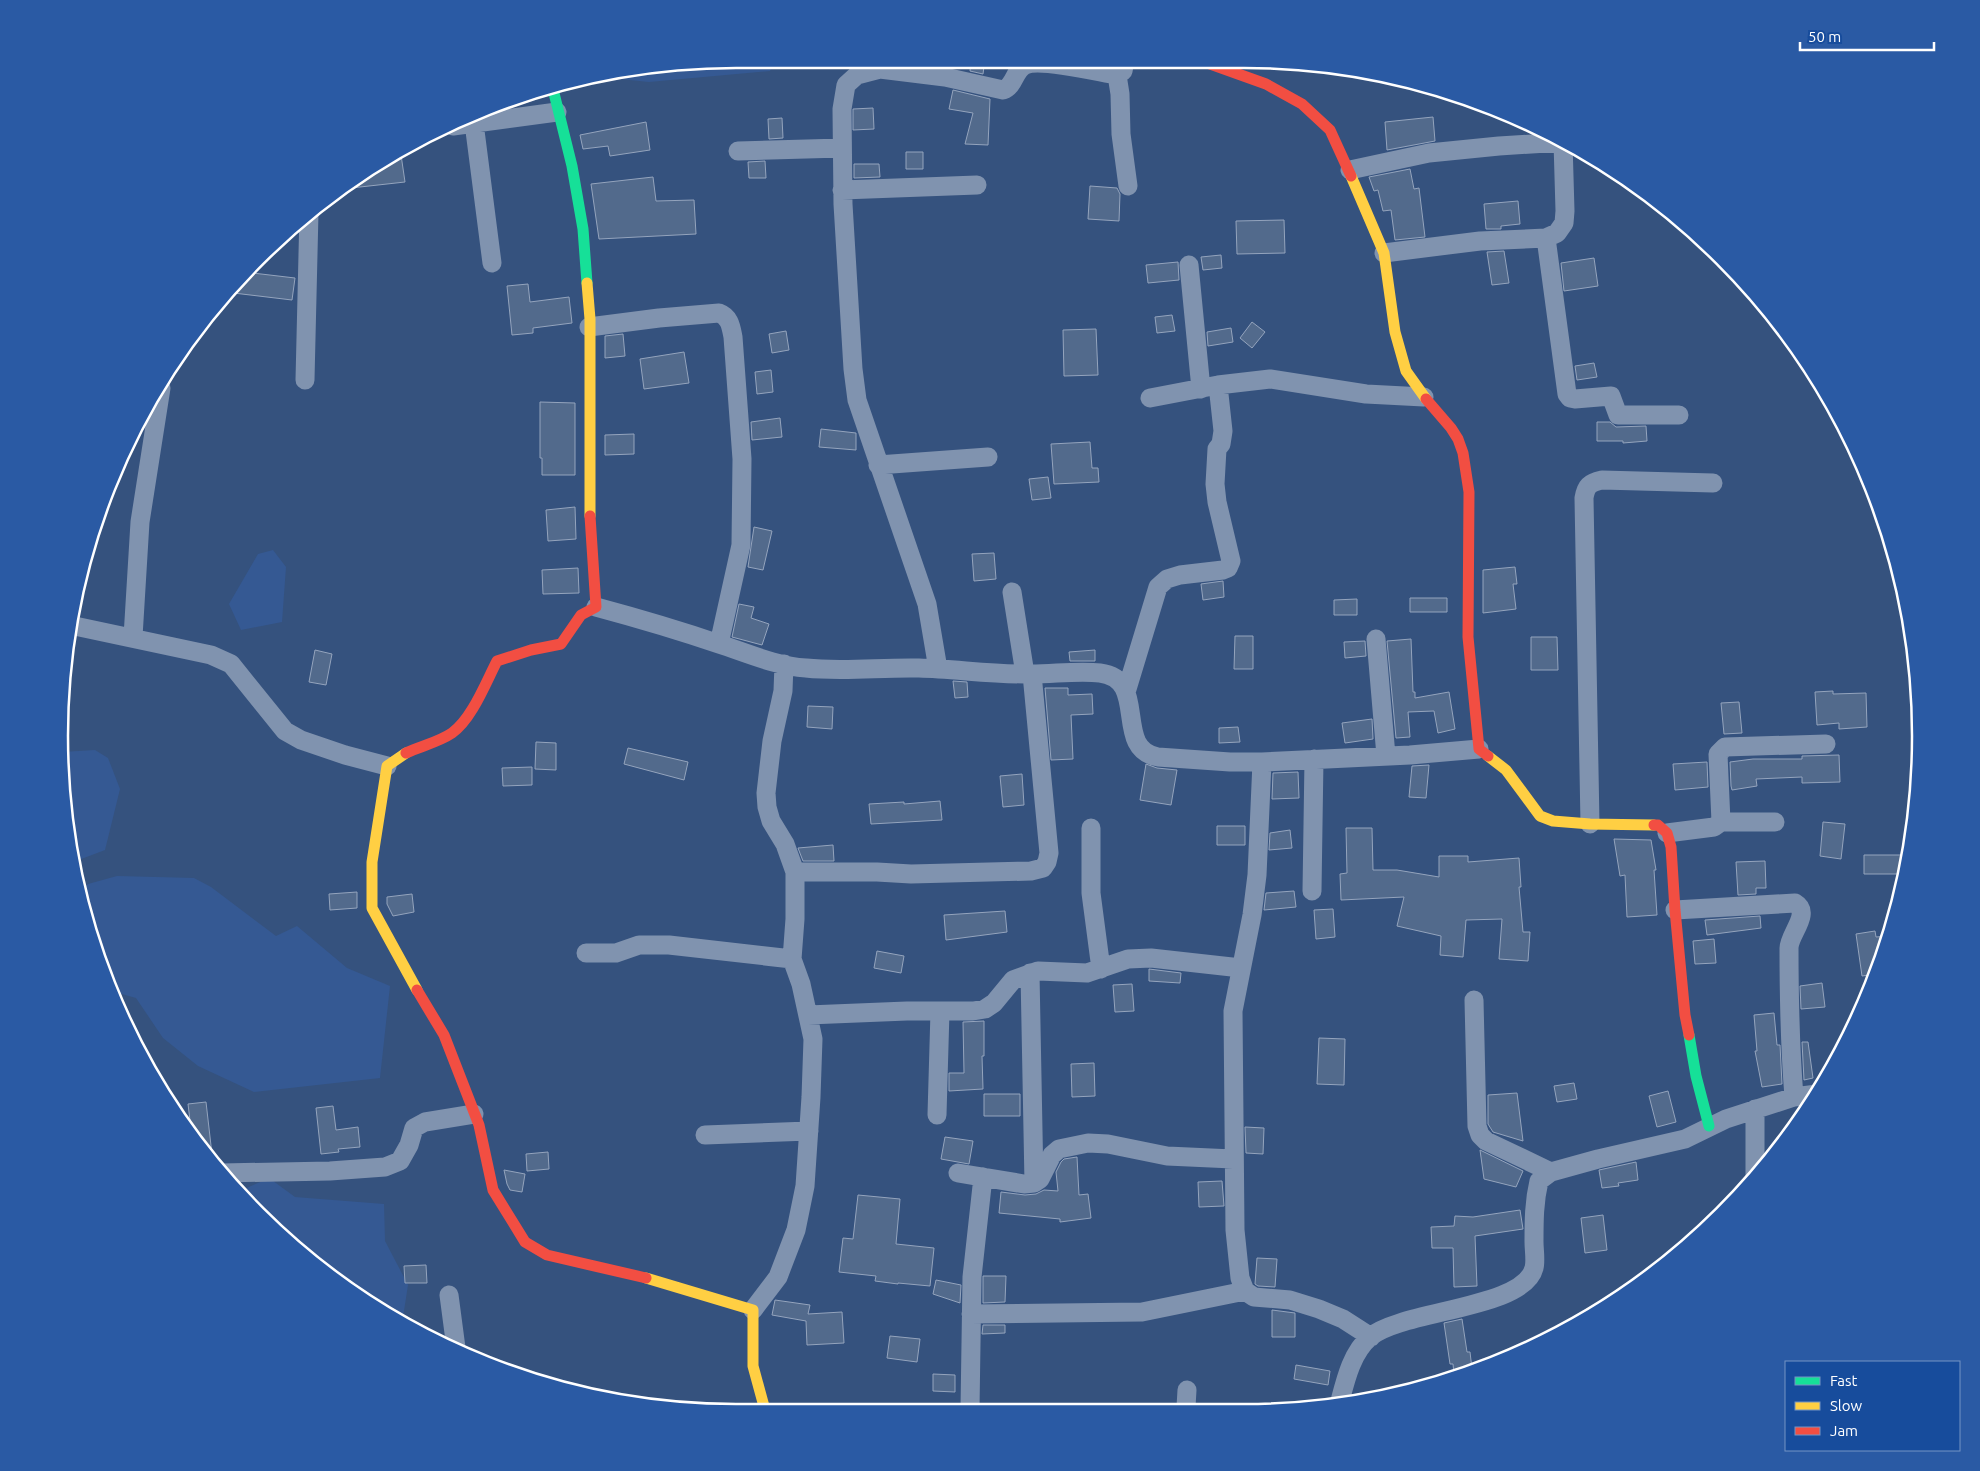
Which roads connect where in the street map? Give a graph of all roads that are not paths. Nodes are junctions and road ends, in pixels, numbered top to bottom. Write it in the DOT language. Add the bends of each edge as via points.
graph roads {
  1 [pos="850,68"];
  2 [pos="894,68"];
  3 [pos="925,68"];
  4 [pos="1021,68"];
  5 [pos="1121,68"];
  6 [pos="1221,68"];
  7 [pos="852,79"];
  8 [pos="554,93"];
  9 [pos="558,112"];
  10 [pos="474,123"];
  11 [pos="467,124"];
  12 [pos="1552,143"];
  13 [pos="842,148"];
  14 [pos="1563,148"];
  15 [pos="738,151"];
  16 [pos="1350,170"];
  17 [pos="977,186"];
  18 [pos="1128,186"];
  19 [pos="842,190"];
  20 [pos="310,221"];
  21 [pos="1546,238"];
  22 [pos="1384,253"];
  23 [pos="492,263"];
  24 [pos="1189,265"];
  25 [pos="590,327"];
  26 [pos="305,380"];
  27 [pos="1210,387"];
  28 [pos="160,397"];
  29 [pos="1424,397"];
  30 [pos="1150,398"];
  31 [pos="1679,415"];
  32 [pos="988,458"];
  33 [pos="878,465"];
  34 [pos="1713,483"];
  35 [pos="1012,592"];
  36 [pos="596,607"];
  37 [pos="77,625"];
  38 [pos="134,637"];
  39 [pos="1376,639"];
  40 [pos="719,644"];
  41 [pos="784,664"];
  42 [pos="938,669"];
  43 [pos="1028,674"];
  44 [pos="1126,688"];
  45 [pos="1826,744"];
  46 [pos="1479,749"];
  47 [pos="1386,756"];
  48 [pos="1314,759"];
  49 [pos="1262,762"];
  50 [pos="387,766"];
  51 [pos="1721,822"];
  52 [pos="1775,822"];
  53 [pos="1590,824"];
  54 [pos="1091,828"];
  55 [pos="1667,833"];
  56 [pos="795,872"];
  57 [pos="1312,891"];
  58 [pos="1675,910"];
  59 [pos="586,953"];
  60 [pos="792,959"];
  61 [pos="1241,968"];
  62 [pos="1101,969"];
  63 [pos="1030,972"];
  64 [pos="1474,1000"];
  65 [pos="940,1011"];
  66 [pos="808,1015"];
  67 [pos="1807,1095"];
  68 [pos="1794,1097"];
  69 [pos="1755,1110"];
  70 [pos="474,1114"];
  71 [pos="937,1115"];
  72 [pos="1709,1126"];
  73 [pos="809,1131"];
  74 [pos="705,1135"];
  75 [pos="1234,1159"];
  76 [pos="1755,1166"];
  77 [pos="1551,1172"];
  78 [pos="230,1173"];
  79 [pos="958,1173"];
  80 [pos="984,1177"];
  81 [pos="1034,1183"];
  82 [pos="1245,1290"];
  83 [pos="449,1295"];
  84 [pos="754,1310"];
  85 [pos="970,1314"];
  86 [pos="1370,1337"];
  87 [pos="455,1342"];
  88 [pos="1341,1397"];
  89 [pos="763,1404"];
  90 [pos="970,1404"];
  1 -- 7 [label="street"];
  2 -- 7 [label="street" via="857,75"];
  3 -- 4 [label="street" via="945,77 1003,90 1009,88"];
  5 -- 18 [label="street" via="1121,134"];
  6 -- 16 [label="street" via="1266,84 1302,104 1330,130"];
  7 -- 13 [label="street" via="846,85 842,109"];
  8 -- 9 [label="street"];
  9 -- 10 [label="street"];
  9 -- 25 [label="street" via="583,229"];
  10 -- 11 [label="street"];
  10 -- 23 [label="street"];
  12 -- 16 [label="street" via="1429,153"];
  13 -- 15 [label="street"];
  13 -- 19 [label="street"];
  14 -- 21 [label="street" via="1564,223 1557,233"];
  16 -- 22 [label="street"];
  17 -- 19 [label="street"];
  19 -- 33 [label="street" via="857,400"];
  20 -- 26 [label="street"];
  21 -- 22 [label="street"];
  21 -- 31 [label="street" via="1570,398 1611,396 1618,415"];
  22 -- 29 [label="street" via="1401,358"];
  24 -- 27 [label="street"];
  25 -- 36 [label="street" via="590,523"];
  25 -- 40 [label="street" via="719,313 725,315 729,322 733,337 742,458 740,545"];
  27 -- 29 [label="street" via="1270,379 1366,394"];
  27 -- 30 [label="street"];
  27 -- 44 [label="street" via="1223,431 1215,484 1230,565 1224,570 1180,574 1158,587"];
  28 -- 38 [label="street" via="140,522"];
  29 -- 46 [label="street" via="1451,428 1463,453 1469,492 1468,637"];
  32 -- 33 [label="street"];
  33 -- 42 [label="street" via="927,604"];
  34 -- 53 [label="street" via="1602,480 1592,482 1586,488"];
  35 -- 43 [label="street"];
  36 -- 40 [label="street"];
  36 -- 50 [label="street" via="580,615 561,644 497,660 466,718 454,732 396,757"];
  37 -- 38 [label="street"];
  38 -- 50 [label="street" via="211,655 231,664 285,731 336,752"];
  39 -- 47 [label="street"];
  40 -- 41 [label="street"];
  41 -- 42 [label="street" via="806,668"];
  41 -- 56 [label="street" via="783,691 772,741 766,793 771,821 785,844"];
  42 -- 43 [label="street"];
  43 -- 44 [label="street" via="1101,673 1115,677"];
  43 -- 56 [label="street" via="1049,853 1043,868 911,874"];
  44 -- 49 [label="street" via="1134,736 1144,752 1230,762"];
  45 -- 51 [label="street" via="1732,746 1721,750 1718,754"];
  46 -- 47 [label="street"];
  46 -- 53 [label="street" via="1506,770 1540,816 1553,821"];
  47 -- 48 [label="street"];
  48 -- 49 [label="street"];
  48 -- 57 [label="street"];
  49 -- 61 [label="street" via="1257,875"];
  50 -- 70 [label="street" via="372,862 372,908 444,1035"];
  51 -- 52 [label="street"];
  51 -- 55 [label="street" via="1714,827"];
  53 -- 55 [label="street" via="1658,825"];
  54 -- 62 [label="street" via="1090,893"];
  55 -- 58 [label="street" via="1671,847"];
  56 -- 60 [label="street"];
  58 -- 68 [label="street" via="1795,903 1800,906 1800,920 1789,944 1789,1040"];
  58 -- 72 [label="street" via="1685,1015"];
  59 -- 60 [label="street" via="616,953 662,944"];
  60 -- 66 [label="street"];
  61 -- 62 [label="street" via="1151,958 1128,959"];
  61 -- 75 [label="street" via="1233,1011"];
  62 -- 63 [label="street" via="1086,973"];
  63 -- 65 [label="street" via="1013,980 985,1009"];
  63 -- 81 [label="street"];
  64 -- 77 [label="street" via="1480,1135 1486,1141"];
  65 -- 66 [label="street"];
  65 -- 71 [label="street"];
  66 -- 73 [label="street" via="813,1039"];
  67 -- 68 [label="street"];
  68 -- 69 [label="street"];
  69 -- 72 [label="street"];
  69 -- 76 [label="street"];
  70 -- 78 [label="street" via="425,1122 414,1128 400,1160 385,1167"];
  70 -- 84 [label="street" via="494,1190 526,1242 536,1250 659,1281"];
  72 -- 77 [label="street" via="1685,1138"];
  73 -- 74 [label="street"];
  73 -- 84 [label="street" via="805,1186 796,1230 778,1277"];
  75 -- 81 [label="street" via="1167,1156 1117,1145 1088,1143 1059,1149"];
  75 -- 82 [label="street" via="1238,1260"];
  77 -- 86 [label="street" via="1539,1181 1534,1203 1534,1268 1528,1280 1514,1290 1488,1300 1396,1324"];
  79 -- 80 [label="street"];
  80 -- 81 [label="street"];
  80 -- 85 [label="street" via="974,1248"];
  82 -- 85 [label="street" via="1142,1312"];
  82 -- 86 [label="street" via="1254,1297 1290,1300 1319,1309 1343,1319"];
  83 -- 87 [label="street"];
  84 -- 89 [label="street" via="753,1366"];
  85 -- 90 [label="street"];
  86 -- 88 [label="street" via="1358,1353"];
}
